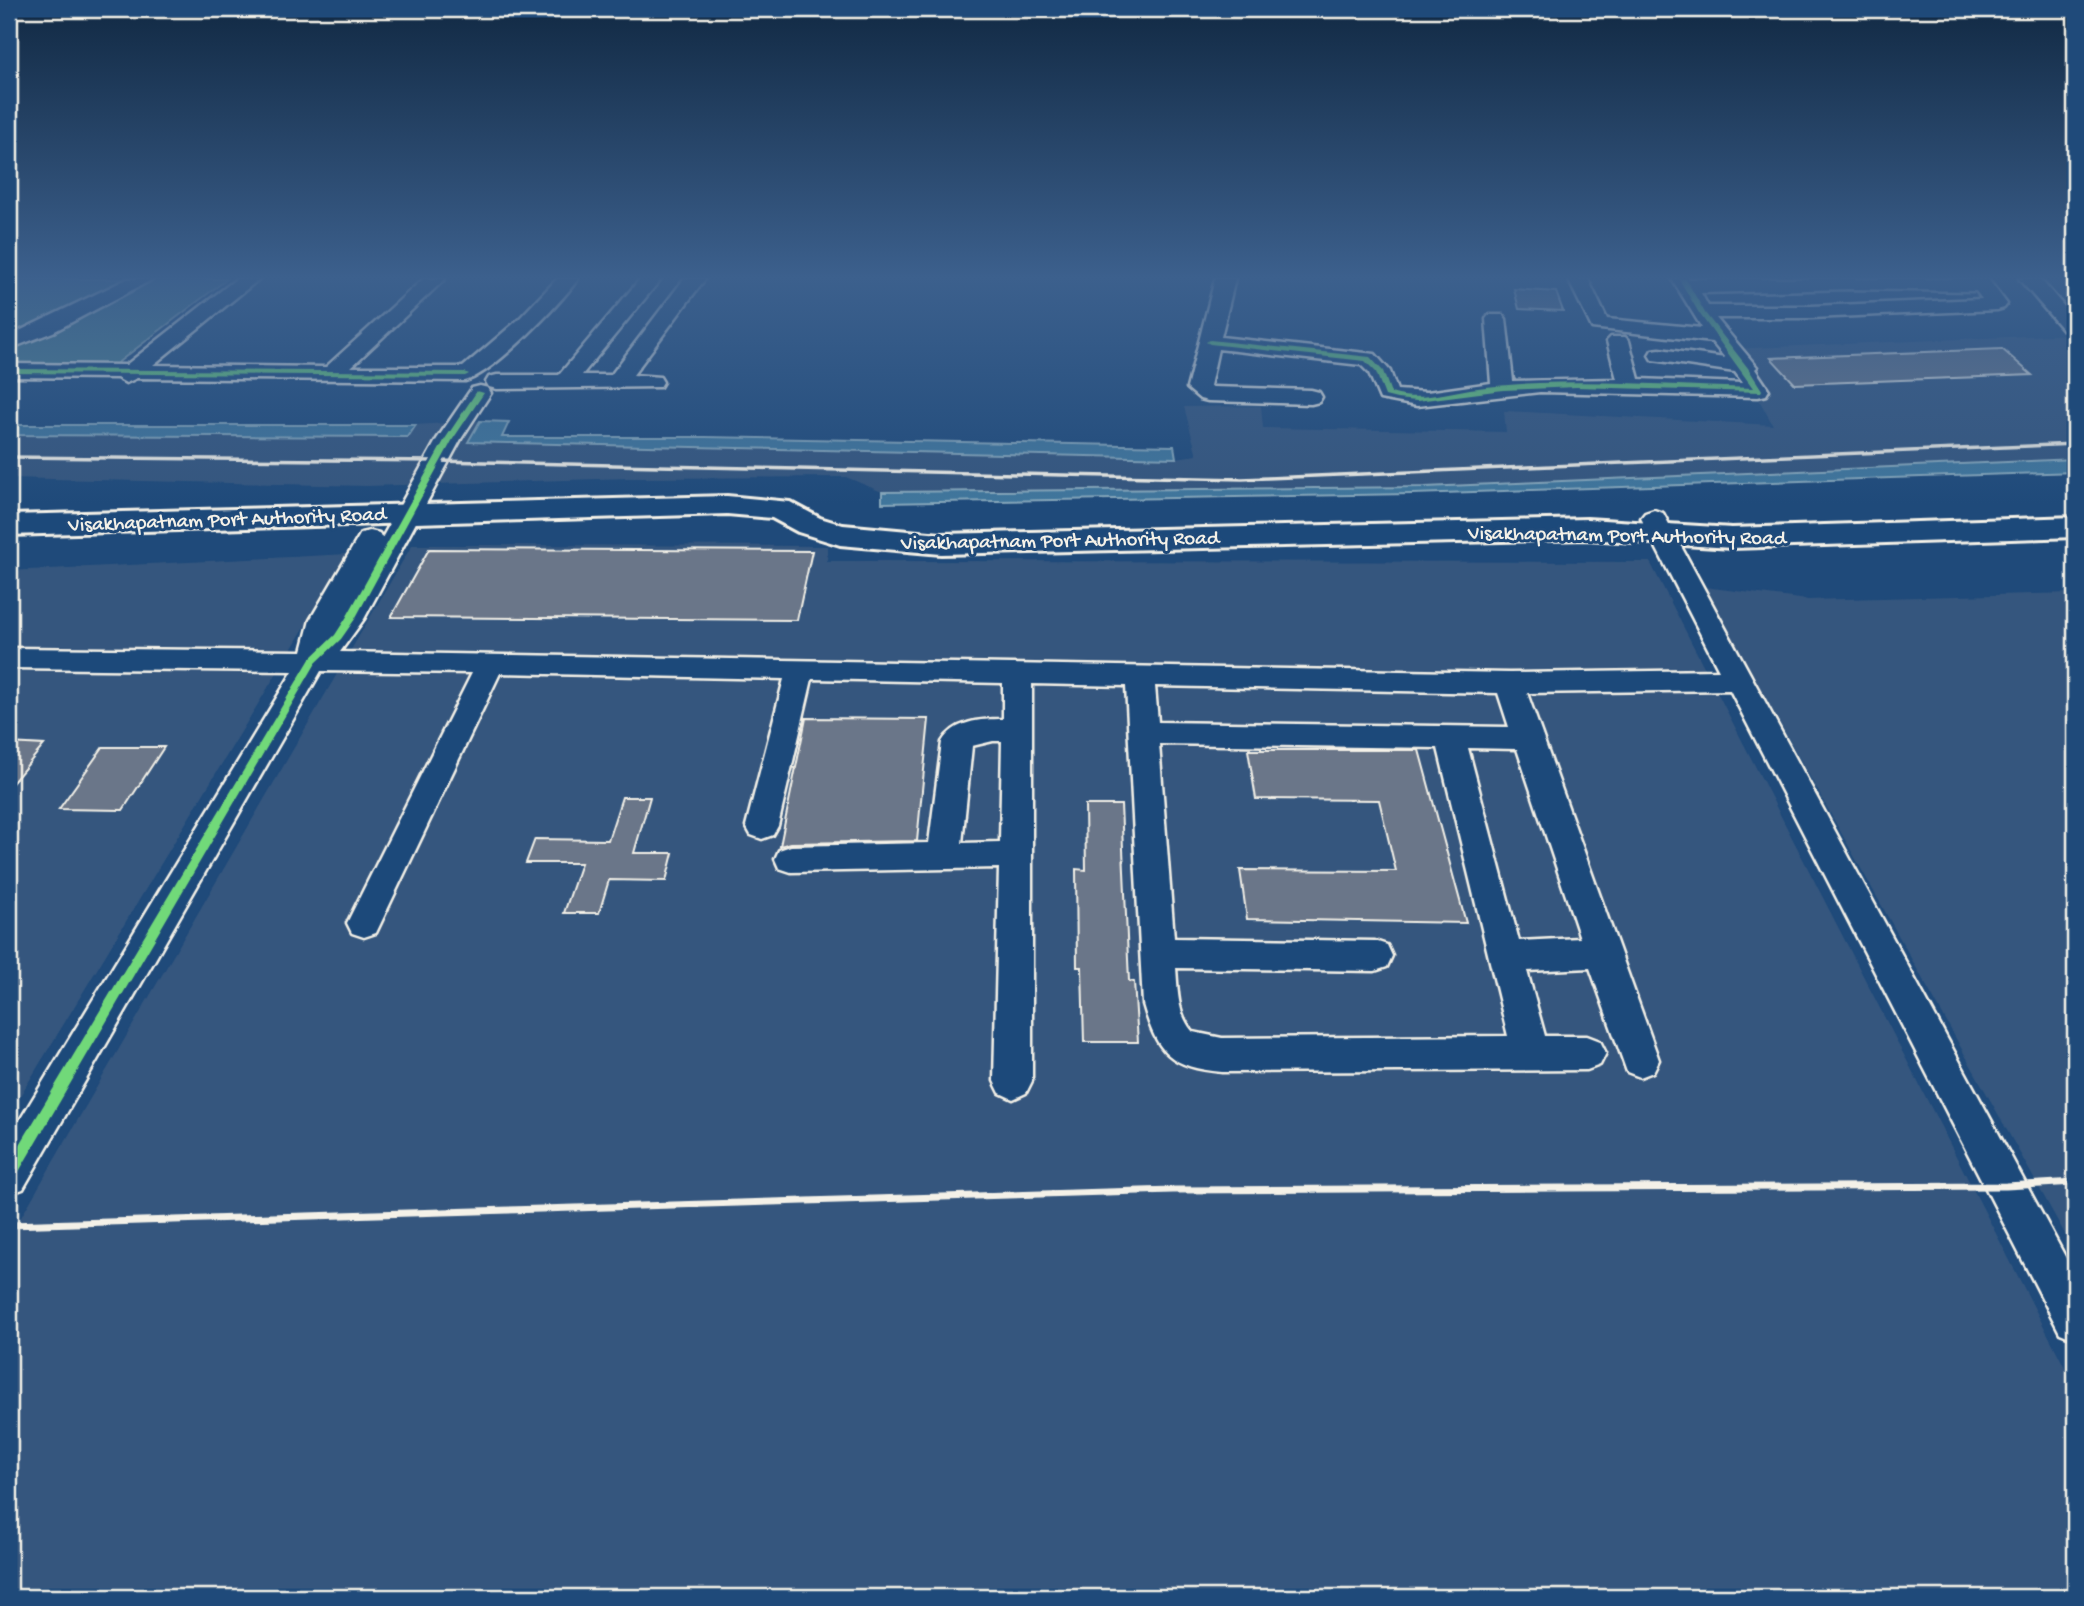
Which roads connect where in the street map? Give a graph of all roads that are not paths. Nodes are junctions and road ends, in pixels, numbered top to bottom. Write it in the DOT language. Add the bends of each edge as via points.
graph roads {
  1 [pos="153,354"];
  2 [pos="353,354"];
  3 [pos="504,354"];
  4 [pos="588,354"];
  5 [pos="638,354"];
  6 [pos="1206,354"];
  7 [pos="1320,354"];
  8 [pos="1509,354"];
  9 [pos="1622,354"];
  10 [pos="1734,354"];
  11 [pos="1660,355"];
  12 [pos="1746,368"];
  13 [pos="9,371"];
  14 [pos="131,372"];
  15 [pos="333,372"];
  16 [pos="565,382"];
  17 [pos="617,382"];
  18 [pos="652,382"];
  19 [pos="474,383"];
  20 [pos="1512,385"];
  21 [pos="1630,385"];
  22 [pos="9,390"];
  23 [pos="106,391"];
  24 [pos="1311,397"];
  25 [pos="401,505"];
  26 [pos="2075,509"];
  27 [pos="9,510"];
  28 [pos="9,525"];
  29 [pos="1658,526"];
  30 [pos="2075,527"];
  31 [pos="9,658"];
  32 [pos="313,661"];
  33 [pos="491,663"];
  34 [pos="800,670"];
  35 [pos="1018,674"];
  36 [pos="1140,676"];
  37 [pos="1738,680"];
  38 [pos="1509,683"];
  39 [pos="1017,730"];
  40 [pos="1144,733"];
  41 [pos="1450,737"];
  42 [pos="1528,738"];
  43 [pos="761,825"];
  44 [pos="1016,855"];
  45 [pos="944,856"];
  46 [pos="791,859"];
  47 [pos="364,923"];
  48 [pos="1602,952"];
  49 [pos="1158,953"];
  50 [pos="1375,957"];
  51 [pos="1506,957"];
  52 [pos="1587,1053"];
  53 [pos="1531,1054"];
  54 [pos="1640,1060"];
  55 [pos="1013,1081"];
  56 [pos="9,1175"];
  57 [pos="2075,1318"];
  1 -- 14 [label="street"];
  2 -- 15 [label="street"];
  3 -- 19 [label="street"];
  4 -- 16 [label="street"];
  5 -- 17 [label="street"];
  6 -- 24 [label="street" via="1198,380 1200,392"];
  7 -- 20 [label="street" via="1367,359 1376,366 1388,394 1402,398 1427,399"];
  8 -- 20 [label="street"];
  9 -- 21 [label="street"];
  10 -- 12 [label="street"];
  11 -- 12 [label="street"];
  12 -- 21 [label="street" via="1758,390"];
  13 -- 14 [label="street"];
  14 -- 15 [label="street"];
  14 -- 23 [label="street"];
  15 -- 19 [label="street"];
  16 -- 17 [label="street"];
  16 -- 19 [label="street"];
  17 -- 18 [label="street"];
  19 -- 23 [label="street" via="380,394"];
  19 -- 25 [label="street" via="449,439"];
  20 -- 21 [label="street"];
  22 -- 23 [label="street"];
  25 -- 27 [label="main road, Visakhapatnam Port Authority Road"];
  25 -- 28 [label="main road, Visakhapatnam Port Authority Road"];
  25 -- 29 [label="main road, Visakhapatnam Port Authority Road" via="767,506 828,532 931,543"];
  25 -- 32 [label="street" via="350,619"];
  26 -- 29 [label="main road, Visakhapatnam Port Authority Road"];
  29 -- 30 [label="main road, Visakhapatnam Port Authority Road" via="1745,538"];
  29 -- 37 [label="street"];
  31 -- 32 [label="street"];
  32 -- 33 [label="street"];
  32 -- 56 [label="street"];
  33 -- 34 [label="street"];
  33 -- 47 [label="street"];
  34 -- 35 [label="street"];
  34 -- 43 [label="street"];
  35 -- 36 [label="street"];
  35 -- 39 [label="street"];
  36 -- 38 [label="street"];
  36 -- 40 [label="street"];
  37 -- 38 [label="street"];
  37 -- 57 [label="street"];
  38 -- 42 [label="street"];
  39 -- 44 [label="street"];
  39 -- 45 [label="street" via="970,733 957,742"];
  40 -- 41 [label="street"];
  40 -- 49 [label="street"];
  41 -- 42 [label="street"];
  41 -- 51 [label="street"];
  42 -- 48 [label="street"];
  44 -- 45 [label="street"];
  44 -- 55 [label="street"];
  45 -- 46 [label="street"];
  48 -- 51 [label="street"];
  48 -- 54 [label="street"];
  49 -- 50 [label="street"];
  49 -- 53 [label="street" via="1161,1004 1169,1032 1177,1044 1194,1053"];
  51 -- 53 [label="street"];
  52 -- 53 [label="street"];
}
